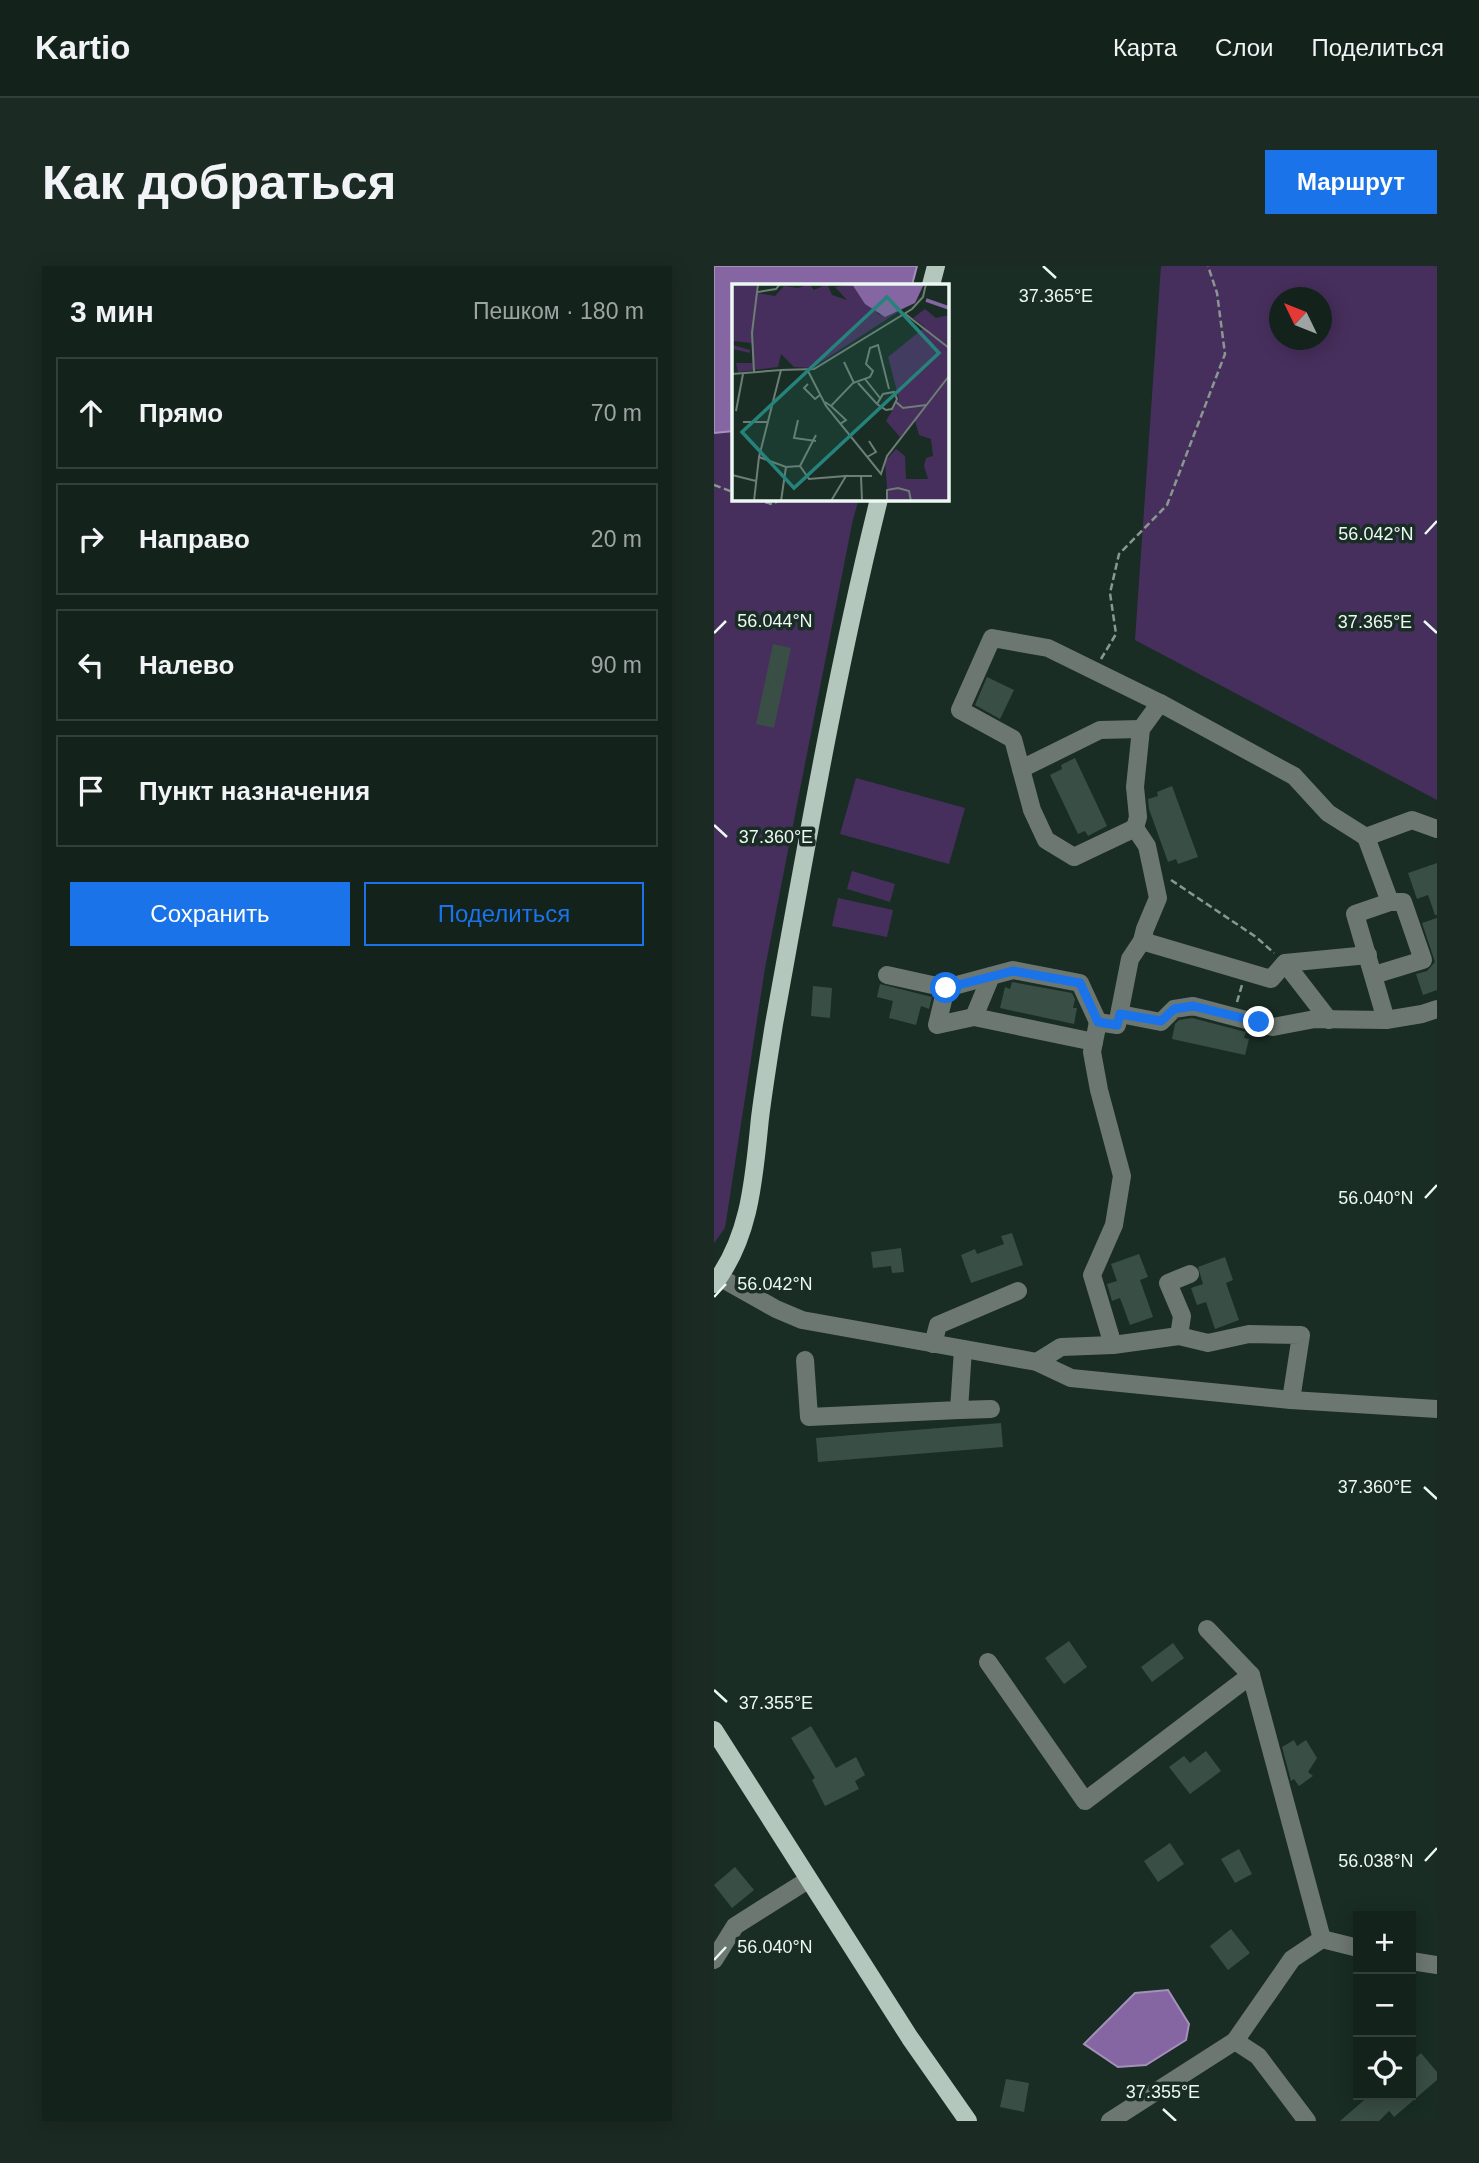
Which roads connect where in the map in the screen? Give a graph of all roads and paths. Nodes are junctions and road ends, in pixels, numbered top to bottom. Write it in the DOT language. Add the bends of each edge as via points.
graph roads {
  1 [pos="936,266"];
  2 [pos="1208,266"];
  3 [pos="932,284"];
  4 [pos="714,485"];
  5 [pos="732,492"];
  6 [pos="758,500"];
  7 [pos="780,500"];
  8 [pos="879,500"];
  9 [pos="1094,671"];
  10 [pos="1160,703"];
  11 [pos="1141,729"];
  12 [pos="1021,769"];
  13 [pos="1135,828"];
  14 [pos="1437,829"];
  15 [pos="1366,837"];
  16 [pos="1153,871"];
  17 [pos="1390,902"];
  18 [pos="1142,942"];
  19 [pos="1368,955"];
  20 [pos="1285,963"];
  21 [pos="1246,971"];
  22 [pos="887,975"];
  23 [pos="1374,975"];
  24 [pos="991,976"];
  25 [pos="946,988"];
  26 [pos="1437,1009"];
  27 [pos="1120,1014"];
  28 [pos="1234,1016"];
  29 [pos="974,1017"];
  30 [pos="1329,1020"];
  31 [pos="1387,1020"];
  32 [pos="1098,1022"];
  33 [pos="1094,1042"];
  34 [pos="1190,1274"];
  35 [pos="717,1280"];
  36 [pos="1018,1291"];
  37 [pos="1179,1336"];
  38 [pos="933,1344"];
  39 [pos="1113,1345"];
  40 [pos="963,1349"];
  41 [pos="805,1360"];
  42 [pos="1037,1362"];
  43 [pos="1291,1400"];
  44 [pos="991,1409"];
  45 [pos="1437,1409"];
  46 [pos="959,1410"];
  47 [pos="1207,1629"];
  48 [pos="988,1662"];
  49 [pos="1251,1675"];
  50 [pos="714,1730"];
  51 [pos="808,1880"];
  52 [pos="1322,1939"];
  53 [pos="1353,1947"];
  54 [pos="714,1960"];
  55 [pos="1416,1962"];
  56 [pos="1437,1965"];
  57 [pos="1235,2041"];
  58 [pos="968,2121"];
  59 [pos="1110,2121"];
  60 [pos="1307,2121"];
  1 -- 3 [label="main road"];
  2 -- 9 [label="path" via="1217,293 1225,355 1167,505 1119,554 1110,593 1116,634"];
  4 -- 5 [label="path"];
  6 -- 7 [label="path" via="772,504"];
  8 -- 35 [label="main road" via="853,604 765,1075 752,1193 745,1226"];
  9 -- 10 [label="street"];
  9 -- 12 [label="street" via="1048,648 992,638 960,710 1013,739"];
  10 -- 11 [label="street"];
  10 -- 15 [label="street" via="1294,776 1328,813"];
  11 -- 12 [label="street" via="1100,730"];
  11 -- 13 [label="street"];
  12 -- 13 [label="street" via="1046,840 1074,857"];
  13 -- 16 [label="street" via="1147,846"];
  14 -- 15 [label="street" via="1412,820"];
  15 -- 17 [label="street"];
  16 -- 18 [label="street" via="1158,898"];
  16 -- 20 [label="path" via="1245,930"];
  17 -- 19 [label="street" via="1355,914"];
  17 -- 23 [label="street" via="1404,902 1423,960"];
  18 -- 21 [label="street"];
  18 -- 27 [label="street" via="1130,959"];
  19 -- 20 [label="street"];
  19 -- 23 [label="street"];
  20 -- 21 [label="street" via="1271,979"];
  20 -- 30 [label="street"];
  21 -- 28 [label="path"];
  22 -- 25 [label="street"];
  23 -- 31 [label="street"];
  24 -- 25 [label="street"];
  24 -- 29 [label="street"];
  24 -- 32 [label="street" via="1013,971 1080,983"];
  25 -- 29 [label="street" via="937,1026"];
  26 -- 31 [label="street"];
  27 -- 28 [label="street" via="1161,1021 1174,1009 1193,1006"];
  27 -- 32 [label="street" via="1117,1025"];
  28 -- 30 [label="street" via="1273,1027"];
  29 -- 33 [label="street"];
  30 -- 31 [label="street"];
  32 -- 33 [label="street"];
  33 -- 39 [label="street" via="1099,1090 1122,1176 1114,1225 1092,1275"];
  34 -- 37 [label="street" via="1168,1283 1182,1316"];
  35 -- 38 [label="street" via="802,1321"];
  36 -- 38 [label="street" via="938,1325"];
  37 -- 39 [label="street"];
  37 -- 43 [label="street" via="1208,1343 1249,1334 1301,1335"];
  38 -- 40 [label="street"];
  39 -- 42 [label="street" via="1061,1347"];
  40 -- 42 [label="street"];
  40 -- 46 [label="street"];
  41 -- 46 [label="street" via="809,1417"];
  42 -- 43 [label="street" via="1071,1378"];
  43 -- 45 [label="street"];
  44 -- 46 [label="street"];
  47 -- 49 [label="street"];
  48 -- 49 [label="street" via="1085,1801"];
  49 -- 52 [label="street"];
  50 -- 51 [label="main road"];
  51 -- 54 [label="street" via="735,1926"];
  51 -- 58 [label="main road"];
  52 -- 53 [label="street"];
  52 -- 57 [label="street" via="1292,1959"];
  55 -- 56 [label="street"];
  57 -- 59 [label="street"];
  57 -- 60 [label="street" via="1258,2056"];
}
